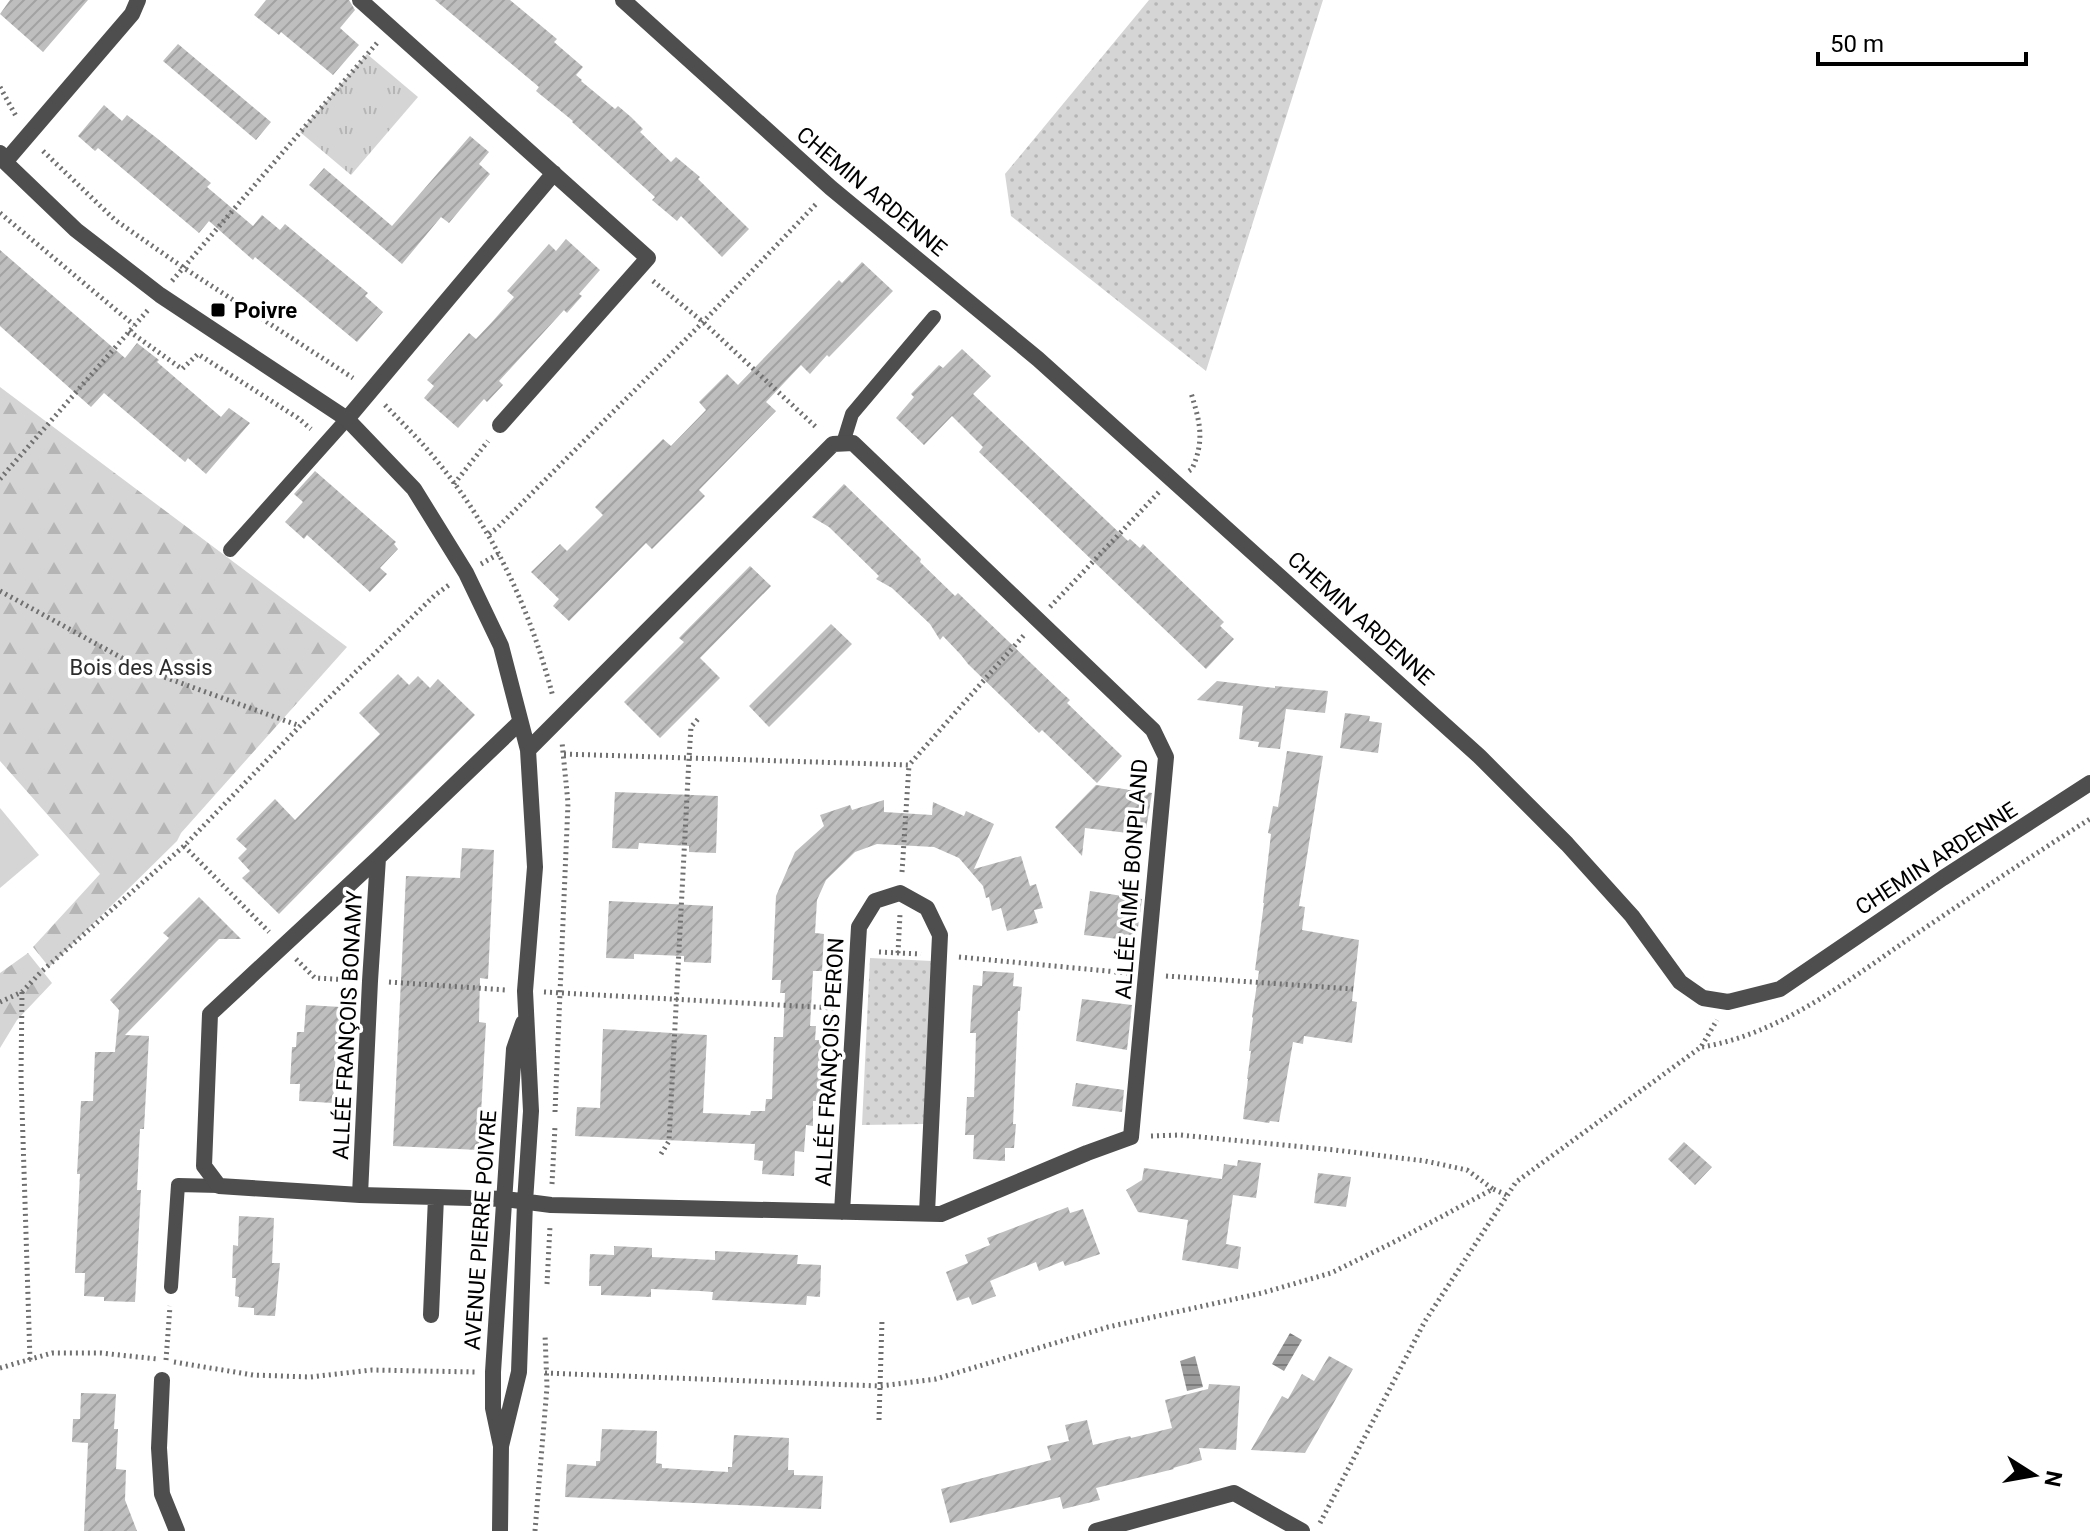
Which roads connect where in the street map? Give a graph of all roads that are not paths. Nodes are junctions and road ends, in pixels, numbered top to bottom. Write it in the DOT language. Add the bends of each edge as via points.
graph roads {
  1 [pos="138,0"];
  2 [pos="360,0"];
  3 [pos="623,0"];
  4 [pos="3,158"];
  5 [pos="554,173"];
  6 [pos="934,317"];
  7 [pos="347,419"];
  8 [pos="500,425"];
  9 [pos="838,444"];
  10 [pos="230,550"];
  11 [pos="520,722"];
  12 [pos="528,750"];
  13 [pos="2090,783"];
  14 [pos="378,858"];
  15 [pos="525,1018"];
  16 [pos="219,1186"];
  17 [pos="360,1195"];
  18 [pos="436,1197"];
  19 [pos="505,1199"];
  20 [pos="525,1202"];
  21 [pos="842,1212"];
  22 [pos="927,1213"];
  23 [pos="171,1287"];
  24 [pos="431,1315"];
  25 [pos="162,1380"];
  26 [pos="501,1446"];
  27 [pos="177,1531"];
  28 [pos="500,1531"];
  29 [pos="1096,1531"];
  30 [pos="1302,1531"];
  1 -- 4 [label="street" via="132,14 28,137"];
  2 -- 5 [label="street"];
  3 -- 13 [label="street, CHEMIN ARDENNE" via="831,188 1038,359 1479,756 1632,916 1680,982 1703,998 1728,1002 1780,989"];
  4 -- 7 [label="street, AVENUE PIERRE POIVRE" via="76,230 160,295"];
  5 -- 7 [label="street"];
  5 -- 8 [label="street" via="648,258"];
  6 -- 9 [label="lane" via="852,414"];
  7 -- 10 [label="lane"];
  7 -- 11 [label="street, AVENUE PIERRE POIVRE" via="414,489 466,573 501,646"];
  9 -- 12 [label="street"];
  9 -- 22 [label="street, ALLÉE AIMÉ BONPLAND" via="853,443 1038,619 1153,730 1166,757 1131,1137 941,1214"];
  11 -- 12 [label="street, AVENUE PIERRE POIVRE"];
  11 -- 14 [label="street, ALLÉE FRANÇOIS BONAMY"];
  12 -- 15 [label="street, AVENUE PIERRE POIVRE" via="535,867"];
  14 -- 16 [label="street, ALLÉE FRANÇOIS BONAMY" via="210,1014 204,1166"];
  14 -- 17 [label="street, ALLÉE FRANÇOIS BONAMY"];
  15 -- 19 [label="street, AVENUE PIERRE POIVRE" via="514,1049"];
  15 -- 20 [label="street, AVENUE PIERRE POIVRE" via="531,1111"];
  16 -- 17 [label="street"];
  16 -- 23 [label="lane" via="178,1185"];
  17 -- 18 [label="street"];
  18 -- 19 [label="street"];
  18 -- 24 [label="street"];
  19 -- 20 [label="street"];
  19 -- 26 [label="street, AVENUE PIERRE POIVRE" via="493,1372"];
  20 -- 21 [label="street"];
  20 -- 26 [label="street, AVENUE PIERRE POIVRE" via="519,1372"];
  21 -- 22 [label="street"];
  21 -- 22 [label="street, ALLÉE FRANÇOIS PERON" via="859,927 875,901 900,893 927,908 940,935"];
  25 -- 27 [label="street" via="162,1494"];
  26 -- 28 [label="street, AVENUE PIERRE POIVRE"];
  29 -- 30 [label="street" via="1234,1493"];
}
